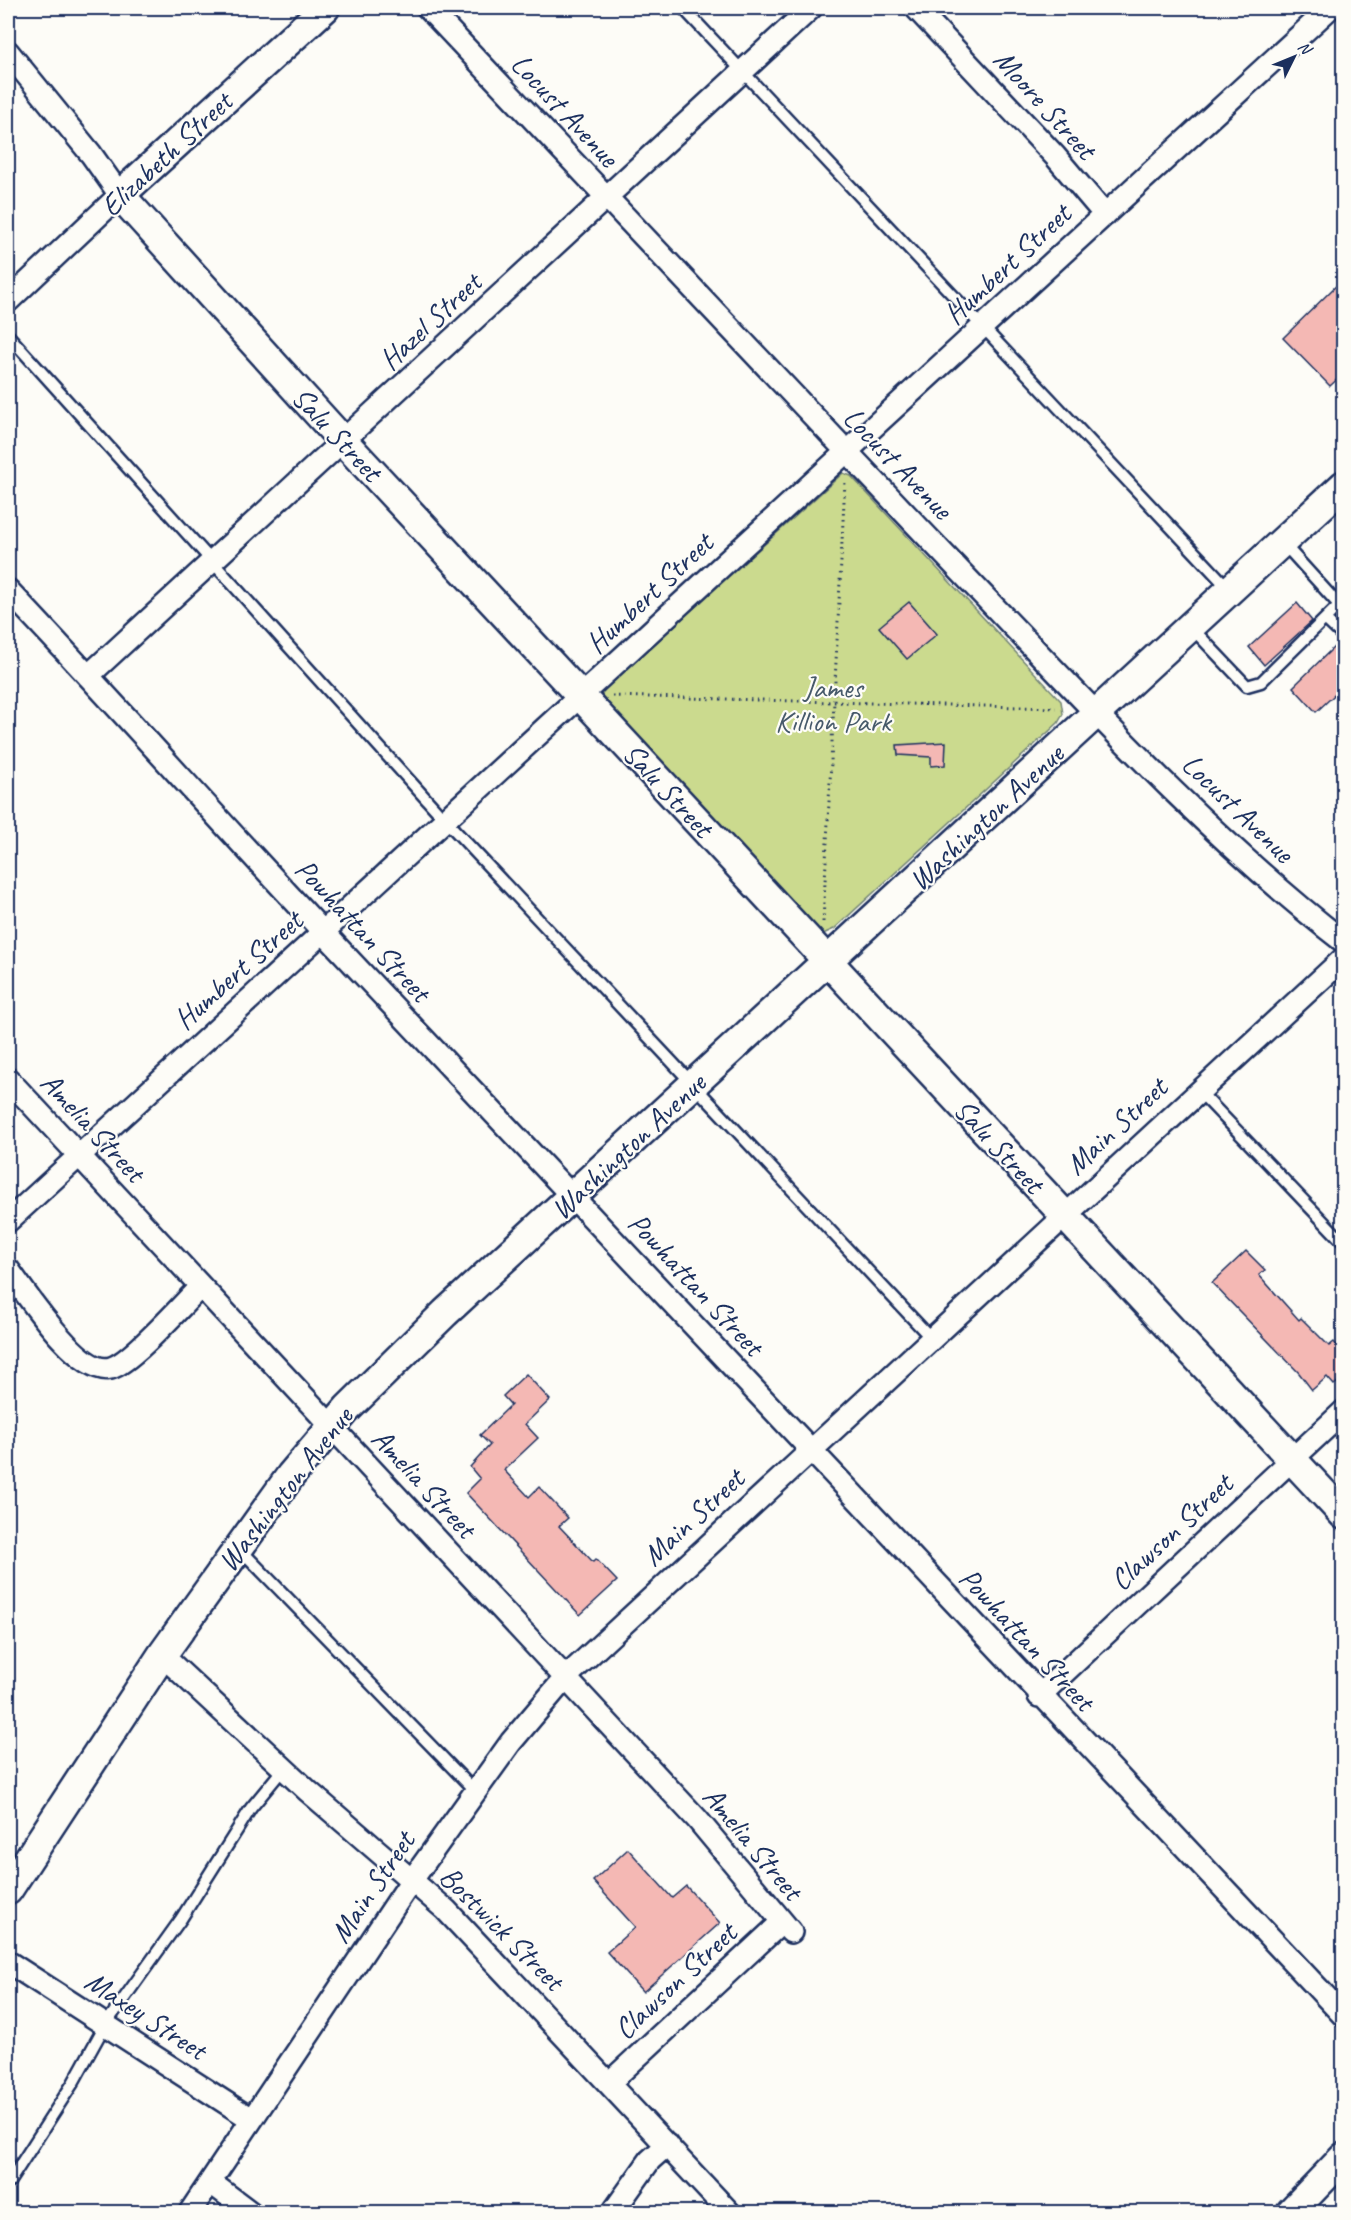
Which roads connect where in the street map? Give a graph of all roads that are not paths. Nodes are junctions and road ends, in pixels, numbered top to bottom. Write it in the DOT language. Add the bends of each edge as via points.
graph roads {
  1 [pos="325,8"];
  2 [pos="428,8"];
  3 [pos="683,8"];
  4 [pos="811,8"];
  5 [pos="916,8"];
  6 [pos="1330,8"];
  7 [pos="8,52"];
  8 [pos="742,71"];
  9 [pos="120,195"];
  10 [pos="607,199"];
  11 [pos="1104,215"];
  12 [pos="8,301"];
  13 [pos="983,327"];
  14 [pos="8,335"];
  15 [pos="343,441"];
  16 [pos="846,453"];
  17 [pos="1344,485"];
  18 [pos="1282,542"];
  19 [pos="211,562"];
  20 [pos="8,590"];
  21 [pos="1230,591"];
  22 [pos="1325,619"];
  23 [pos="1191,627"];
  24 [pos="1344,637"];
  25 [pos="88,676"];
  26 [pos="581,697"];
  27 [pos="1097,714"];
  28 [pos="446,821"];
  29 [pos="324,933"];
  30 [pos="1344,942"];
  31 [pos="1344,958"];
  32 [pos="828,963"];
  33 [pos="8,1079"];
  34 [pos="695,1085"];
  35 [pos="1200,1090"];
  36 [pos="79,1156"];
  37 [pos="573,1197"];
  38 [pos="1064,1215"];
  39 [pos="8,1221"];
  40 [pos="1344,1243"];
  41 [pos="8,1269"];
  42 [pos="200,1287"];
  43 [pos="931,1338"];
  44 [pos="1344,1411"];
  45 [pos="330,1428"];
  46 [pos="810,1449"];
  47 [pos="1292,1459"];
  48 [pos="1344,1515"];
  49 [pos="238,1546"];
  50 [pos="162,1655"];
  51 [pos="566,1677"];
  52 [pos="1039,1696"];
  53 [pos="283,1769"];
  54 [pos="475,1791"];
  55 [pos="412,1880"];
  56 [pos="8,1890"];
  57 [pos="786,1928"];
  58 [pos="8,1962"];
  59 [pos="1344,2016"];
  60 [pos="105,2025"];
  61 [pos="609,2083"];
  62 [pos="251,2119"];
  63 [pos="667,2145"];
  64 [pos="1344,2157"];
  65 [pos="210,2182"];
  66 [pos="8,2184"];
  67 [pos="190,2212"];
  68 [pos="250,2212"];
  69 [pos="612,2212"];
  70 [pos="729,2212"];
  71 [pos="1291,2212"];
  1 -- 9 [label="street, Elizabeth Street"];
  2 -- 10 [label="street, Locust Avenue"];
  3 -- 8 [label="lane"];
  4 -- 8 [label="street, Hazel Street"];
  5 -- 11 [label="street, Moore Street" via="1055,156"];
  6 -- 11 [label="street, Humbert Street"];
  7 -- 9 [label="street, Salu Street"];
  8 -- 10 [label="street, Hazel Street"];
  8 -- 13 [label="lane"];
  9 -- 12 [label="street, Elizabeth Street"];
  9 -- 15 [label="street, Salu Street"];
  10 -- 15 [label="street, Hazel Street"];
  10 -- 16 [label="street, Locust Avenue"];
  11 -- 13 [label="street, Humbert Street"];
  13 -- 16 [label="street, Humbert Street"];
  13 -- 21 [label="lane"];
  14 -- 19 [label="lane"];
  15 -- 19 [label="street, Hazel Street"];
  15 -- 26 [label="street, Salu Street"];
  16 -- 26 [label="street, Humbert Street"];
  16 -- 27 [label="street, Locust Avenue"];
  17 -- 18 [label="street, Washington Avenue"];
  18 -- 21 [label="street, Washington Avenue"];
  18 -- 22 [label="lane" via="1339,605"];
  19 -- 25 [label="street, Hazel Street"];
  19 -- 28 [label="lane"];
  20 -- 25 [label="street, Powhattan Street"];
  21 -- 23 [label="street, Washington Avenue"];
  22 -- 23 [label="lane" via="1261,682 1247,686"];
  22 -- 24 [label="lane"];
  23 -- 27 [label="street, Washington Avenue"];
  25 -- 29 [label="street, Powhattan Street"];
  26 -- 28 [label="street, Humbert Street"];
  26 -- 32 [label="street, Salu Street"];
  27 -- 30 [label="street, Locust Avenue" via="1301,909"];
  27 -- 32 [label="street, Washington Avenue"];
  28 -- 29 [label="street, Humbert Street"];
  28 -- 34 [label="lane"];
  29 -- 36 [label="street, Humbert Street"];
  29 -- 37 [label="street, Powhattan Street"];
  31 -- 35 [label="street, Main Street"];
  32 -- 34 [label="street, Washington Avenue"];
  32 -- 38 [label="street, Salu Street"];
  33 -- 36 [label="street, Amelia Street"];
  34 -- 37 [label="street, Washington Avenue"];
  34 -- 43 [label="lane"];
  35 -- 38 [label="street, Main Street"];
  35 -- 40 [label="lane"];
  36 -- 39 [label="street, Humbert Street"];
  36 -- 42 [label="street, Amelia Street"];
  37 -- 45 [label="street, Washington Avenue" via="385,1370"];
  37 -- 46 [label="street, Powhattan Street"];
  38 -- 43 [label="street, Main Street"];
  38 -- 47 [label="street, Salu Street"];
  41 -- 42 [label="street" via="76,1353 92,1366 105,1369 131,1355"];
  42 -- 45 [label="street, Amelia Street"];
  43 -- 46 [label="street, Main Street"];
  44 -- 47 [label="street, Clawson Street"];
  45 -- 49 [label="street, Washington Avenue"];
  45 -- 51 [label="street, Amelia Street"];
  46 -- 51 [label="street, Main Street"];
  46 -- 52 [label="street, Powhattan Street"];
  47 -- 48 [label="street, Salu Street"];
  47 -- 52 [label="street, Clawson Street"];
  49 -- 50 [label="street, Washington Avenue"];
  49 -- 54 [label="lane"];
  50 -- 53 [label="street, Bostwick Street"];
  50 -- 56 [label="street, Washington Avenue"];
  51 -- 54 [label="street, Main Street"];
  51 -- 57 [label="street, Amelia Street" via="697,1819"];
  52 -- 59 [label="street, Powhattan Street"];
  53 -- 55 [label="street, Bostwick Street"];
  53 -- 60 [label="lane" via="251,1808 181,1919"];
  54 -- 55 [label="street, Main Street"];
  55 -- 61 [label="street, Bostwick Street" via="446,1910"];
  55 -- 62 [label="street, Main Street"];
  57 -- 61 [label="street, Clawson Street"];
  58 -- 60 [label="street, Maxey Street"];
  60 -- 62 [label="street, Maxey Street"];
  60 -- 66 [label="lane" via="73,2084"];
  61 -- 63 [label="street, Bostwick Street"];
  62 -- 65 [label="street, Main Street"];
  63 -- 69 [label="street" via="650,2160"];
  63 -- 70 [label="street, Bostwick Street"];
  64 -- 71 [label="street"];
  65 -- 67 [label="street, Main Street"];
  65 -- 68 [label="street"];
}
